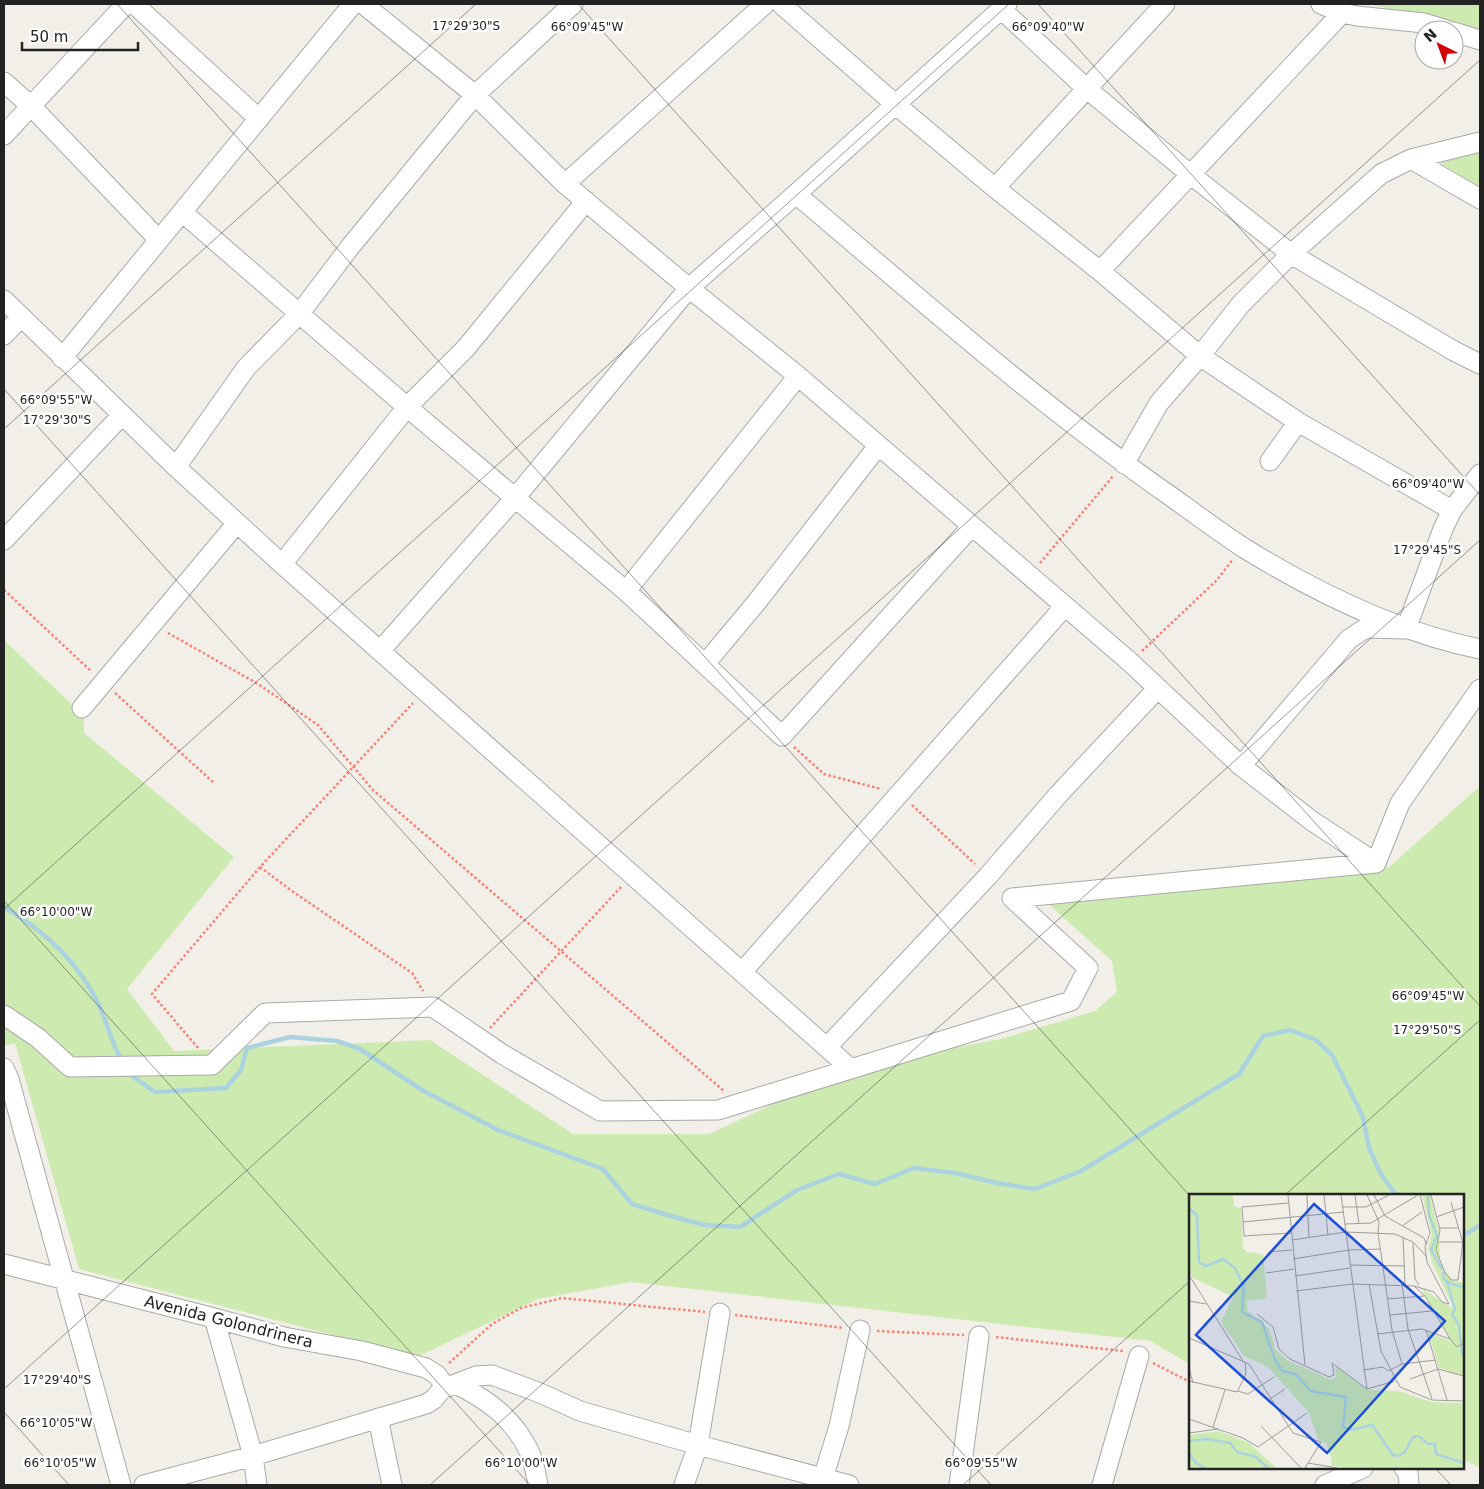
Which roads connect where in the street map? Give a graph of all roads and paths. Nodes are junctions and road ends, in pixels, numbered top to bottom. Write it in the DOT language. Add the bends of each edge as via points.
graph roads {
  1 [pos="126,4"];
  2 [pos="134,4"];
  3 [pos="353,4"];
  4 [pos="363,4"];
  5 [pos="573,4"];
  6 [pos="765,4"];
  7 [pos="781,4"];
  8 [pos="1165,4"];
  9 [pos="1321,4"];
  10 [pos="1004,7"];
  11 [pos="1342,13"];
  12 [pos="1414,22"];
  13 [pos="1464,35"];
  14 [pos="1480,40"];
  15 [pos="4,82"];
  16 [pos="1087,89"];
  17 [pos="475,95"];
  18 [pos="895,104"];
  19 [pos="30,106"];
  20 [pos="259,118"];
  21 [pos="4,136"];
  22 [pos="1480,142"];
  23 [pos="1411,160"];
  24 [pos="1190,174"];
  25 [pos="565,184"];
  26 [pos="995,188"];
  27 [pos="796,194"];
  28 [pos="1480,199"];
  29 [pos="586,201"];
  30 [pos="182,212"];
  31 [pos="159,240"];
  32 [pos="1291,254"];
  33 [pos="1100,271"];
  34 [pos="689,288"];
  35 [pos="4,300"];
  36 [pos="300,313"];
  37 [pos="21,317"];
  38 [pos="4,335"];
  39 [pos="1200,356"];
  40 [pos="62,358"];
  41 [pos="1480,364"];
  42 [pos="798,376"];
  43 [pos="407,407"];
  44 [pos="122,415"];
  45 [pos="1298,422"];
  46 [pos="878,446"];
  47 [pos="1270,461"];
  48 [pos="1124,464"];
  49 [pos="176,467"];
  50 [pos="1480,474"];
  51 [pos="515,498"];
  52 [pos="1452,510"];
  53 [pos="237,523"];
  54 [pos="972,526"];
  55 [pos="4,540"];
  56 [pos="1244,547"];
  57 [pos="282,564"];
  58 [pos="1029,575"];
  59 [pos="626,591"];
  60 [pos="1065,606"];
  61 [pos="152,624"];
  62 [pos="1406,629"];
  63 [pos="1480,649"];
  64 [pos="380,651"];
  65 [pos="1130,662"];
  66 [pos="705,664"];
  67 [pos="1158,688"];
  68 [pos="1480,689"];
  69 [pos="424,691"];
  70 [pos="82,708"];
  71 [pos="782,736"];
  72 [pos="353,766"];
  73 [pos="1242,766"];
  74 [pos="900,794"];
  75 [pos="1376,863"];
  76 [pos="260,867"];
  77 [pos="632,875"];
  78 [pos="988,876"];
  79 [pos="561,951"];
  80 [pos="742,972"];
  81 [pos="433,1008"];
  82 [pos="4,1015"];
  83 [pos="480,1039"];
  84 [pos="827,1047"];
  85 [pos="212,1065"];
  86 [pos="4,1068"];
  87 [pos="851,1069"];
  88 [pos="739,1104"];
  89 [pos="4,1264"];
  90 [pos="65,1279"];
  91 [pos="720,1313"];
  92 [pos="214,1318"];
  93 [pos="860,1330"];
  94 [pos="979,1336"];
  95 [pos="1139,1356"];
  96 [pos="1189,1381"];
  97 [pos="445,1383"];
  98 [pos="378,1418"];
  99 [pos="698,1445"];
  100 [pos="253,1456"];
  101 [pos="1361,1469"];
  102 [pos="1405,1469"];
  103 [pos="822,1482"];
  104 [pos="121,1485"];
  105 [pos="144,1485"];
  106 [pos="257,1485"];
  107 [pos="392,1485"];
  108 [pos="538,1485"];
  109 [pos="684,1485"];
  110 [pos="849,1485"];
  111 [pos="959,1485"];
  112 [pos="1102,1485"];
  113 [pos="1325,1485"];
  114 [pos="1409,1485"];
  1 -- 19 [label="street"];
  2 -- 20 [label="street"];
  3 -- 20 [label="street"];
  4 -- 17 [label="street"];
  5 -- 17 [label="street"];
  6 -- 25 [label="street"];
  7 -- 18 [label="street"];
  8 -- 16 [label="street"];
  9 -- 11 [label="street"];
  10 -- 16 [label="street"];
  10 -- 18 [label="street"];
  11 -- 12 [label="street"];
  11 -- 24 [label="street"];
  13 -- 14 [label="street"];
  15 -- 19 [label="street"];
  16 -- 24 [label="street"];
  16 -- 26 [label="street"];
  17 -- 25 [label="street"];
  17 -- 36 [label="street"];
  18 -- 26 [label="street"];
  18 -- 27 [label="street"];
  19 -- 21 [label="street"];
  19 -- 31 [label="street"];
  20 -- 30 [label="street"];
  22 -- 23 [label="street"];
  23 -- 28 [label="street"];
  23 -- 32 [label="street" via="1381,174"];
  24 -- 32 [label="street"];
  24 -- 33 [label="street"];
  25 -- 29 [label="street"];
  26 -- 33 [label="street"];
  27 -- 34 [label="street"];
  27 -- 48 [label="street" via="987,356"];
  29 -- 34 [label="street"];
  29 -- 43 [label="street" via="466,348"];
  30 -- 31 [label="street"];
  30 -- 36 [label="street"];
  31 -- 40 [label="street"];
  32 -- 39 [label="street" via="1241,304"];
  32 -- 41 [label="street"];
  33 -- 39 [label="street"];
  34 -- 42 [label="street"];
  34 -- 51 [label="street"];
  35 -- 37 [label="street"];
  36 -- 43 [label="street"];
  36 -- 49 [label="street" via="246,368"];
  37 -- 38 [label="street"];
  37 -- 40 [label="street"];
  39 -- 45 [label="street"];
  39 -- 48 [label="street" via="1159,403"];
  40 -- 44 [label="street"];
  42 -- 46 [label="street"];
  42 -- 59 [label="street"];
  43 -- 51 [label="street"];
  43 -- 57 [label="street"];
  44 -- 49 [label="street"];
  44 -- 55 [label="street"];
  45 -- 47 [label="street"];
  45 -- 52 [label="street"];
  46 -- 54 [label="street"];
  46 -- 66 [label="street"];
  48 -- 56 [label="street"];
  48 -- 58 [label="path"];
  49 -- 53 [label="street"];
  50 -- 52 [label="street"];
  51 -- 59 [label="street"];
  51 -- 64 [label="street"];
  52 -- 62 [label="street"];
  53 -- 57 [label="street"];
  53 -- 61 [label="street"];
  54 -- 58 [label="street"];
  54 -- 71 [label="street"];
  56 -- 62 [label="street" via="1323,594"];
  56 -- 65 [label="path" via="1217,580"];
  57 -- 64 [label="street"];
  58 -- 60 [label="street"];
  59 -- 66 [label="street"];
  60 -- 65 [label="street"];
  60 -- 74 [label="street"];
  61 -- 70 [label="street"];
  61 -- 72 [label="path" via="258,684 318,725"];
  62 -- 63 [label="street"];
  62 -- 73 [label="street" via="1366,628 1349,639"];
  64 -- 69 [label="street"];
  65 -- 67 [label="street"];
  66 -- 71 [label="street"];
  67 -- 73 [label="street"];
  67 -- 78 [label="street"];
  68 -- 75 [label="street" via="1400,803"];
  69 -- 72 [label="path"];
  69 -- 77 [label="street"];
  71 -- 74 [label="path" via="824,774"];
  72 -- 76 [label="path"];
  72 -- 79 [label="path" via="374,790"];
  73 -- 75 [label="street" via="1312,820"];
  74 -- 78 [label="path"];
  74 -- 80 [label="street"];
  75 -- 87 [label="street" via="1012,898 1088,968 1071,1001"];
  76 -- 81 [label="path" via="412,973"];
  76 -- 85 [label="path" via="152,994"];
  77 -- 79 [label="path"];
  77 -- 80 [label="street"];
  78 -- 84 [label="street"];
  79 -- 83 [label="path"];
  79 -- 88 [label="path"];
  80 -- 84 [label="street"];
  81 -- 83 [label="street"];
  81 -- 85 [label="street" via="265,1013"];
  82 -- 85 [label="street" via="38,1038 70,1067"];
  83 -- 88 [label="street" via="600,1112 718,1110"];
  84 -- 87 [label="street"];
  86 -- 90 [label="street"];
  87 -- 88 [label="street"];
  89 -- 90 [label="street, Avenida Golondrinera"];
  90 -- 92 [label="street, Avenida Golondrinera"];
  90 -- 104 [label="street"];
  91 -- 93 [label="path"];
  91 -- 97 [label="path" via="562,1298 521,1308 492,1324 464,1348"];
  91 -- 99 [label="street"];
  92 -- 97 [label="street, Avenida Golondrinera" via="284,1338 362,1351 426,1368"];
  92 -- 100 [label="street"];
  93 -- 94 [label="path"];
  93 -- 103 [label="street" via="839,1426"];
  94 -- 95 [label="path" via="1117,1349"];
  94 -- 111 [label="street"];
  95 -- 96 [label="path"];
  95 -- 112 [label="street"];
  97 -- 98 [label="street" via="426,1404"];
  97 -- 99 [label="street" via="492,1375 580,1411"];
  97 -- 108 [label="street, Avenida Golondrinera" via="475,1393 497,1408 518,1431 530,1453"];
  98 -- 100 [label="street"];
  98 -- 107 [label="street"];
  99 -- 103 [label="street"];
  99 -- 109 [label="street"];
  100 -- 105 [label="street"];
  100 -- 106 [label="street"];
  101 -- 113 [label="street"];
  102 -- 114 [label="street"];
  103 -- 110 [label="street"];
}
